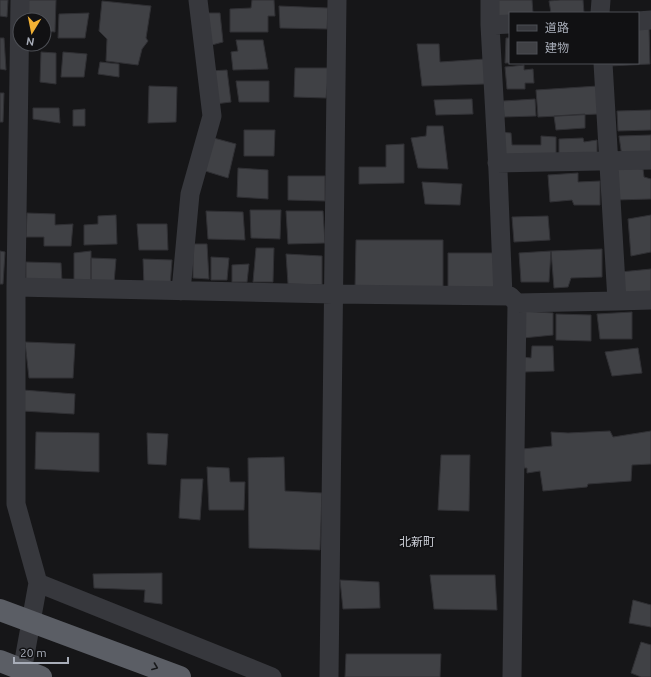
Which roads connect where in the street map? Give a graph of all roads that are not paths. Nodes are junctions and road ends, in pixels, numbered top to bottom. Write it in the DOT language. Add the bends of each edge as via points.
graph roads {
  1 [pos="20,0"];
  2 [pos="198,0"];
  3 [pos="337,0"];
  4 [pos="490,0"];
  5 [pos="600,0"];
  6 [pos="600,12"];
  7 [pos="651,20"];
  8 [pos="639,21"];
  9 [pos="509,24"];
  10 [pos="490,25"];
  11 [pos="603,64"];
  12 [pos="651,160"];
  13 [pos="609,162"];
  14 [pos="497,163"];
  15 [pos="16,287"];
  16 [pos="181,291"];
  17 [pos="333,294"];
  18 [pos="510,299"];
  19 [pos="651,300"];
  20 [pos="618,301"];
  21 [pos="38,583"];
  22 [pos="0,610"];
  23 [pos="0,661"];
  24 [pos="21,677"];
  25 [pos="40,677"];
  26 [pos="180,677"];
  27 [pos="272,677"];
  28 [pos="329,677"];
  29 [pos="512,677"];
  1 -- 15 [label="street"];
  2 -- 16 [label="street" via="212,116 190,194"];
  3 -- 17 [label="street"];
  4 -- 10 [label="street"];
  5 -- 6 [label="street"];
  7 -- 8 [label="street"];
  9 -- 10 [label="street"];
  10 -- 14 [label="street"];
  11 -- 13 [label="street"];
  12 -- 13 [label="street"];
  13 -- 14 [label="street"];
  13 -- 20 [label="street"];
  14 -- 18 [label="street"];
  15 -- 16 [label="street"];
  15 -- 21 [label="street" via="16,504"];
  16 -- 17 [label="street"];
  17 -- 18 [label="street"];
  17 -- 28 [label="street"];
  18 -- 20 [label="street"];
  18 -- 29 [label="street"];
  19 -- 20 [label="street"];
  21 -- 24 [label="street"];
  21 -- 27 [label="street"];
  22 -- 26 [label="highway, one-way, bridge"];
  23 -- 25 [label="highway, bridge"];
}
